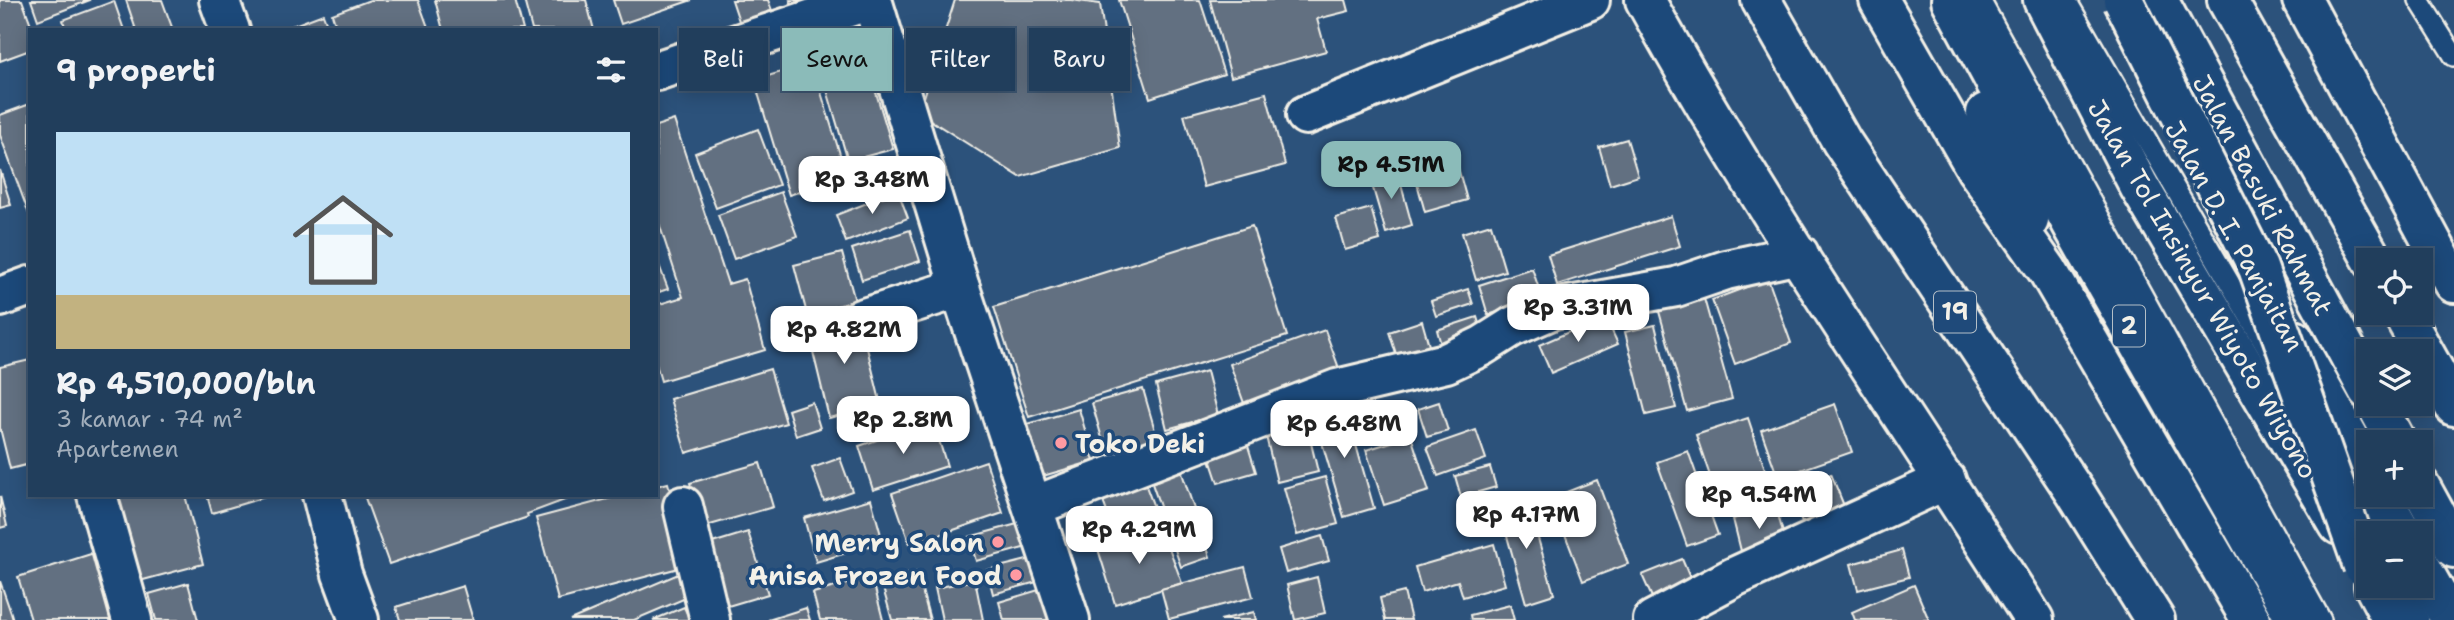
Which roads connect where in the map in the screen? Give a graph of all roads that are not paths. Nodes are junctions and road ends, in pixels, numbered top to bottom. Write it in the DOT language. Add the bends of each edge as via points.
graph roads {
  1 [pos="219,0"];
  2 [pos="1590,0"];
  3 [pos="1645,0"];
  4 [pos="1761,0"];
  5 [pos="1879,0"];
  6 [pos="1928,0"];
  7 [pos="1951,0"];
  8 [pos="1980,0"];
  9 [pos="2043,0"];
  10 [pos="2066,0"];
  11 [pos="2102,0"];
  12 [pos="2123,0"];
  13 [pos="2227,0"];
  14 [pos="2302,0"];
  15 [pos="2419,0"];
  16 [pos="853,3"];
  17 [pos="2167,3"];
  18 [pos="229,28"];
  19 [pos="2454,56"];
  20 [pos="658,70"];
  21 [pos="1306,115"];
  22 [pos="2366,248"];
  23 [pos="1800,254"];
  24 [pos="2048,271"];
  25 [pos="2454,283"];
  26 [pos="28,287"];
  27 [pos="960,288"];
  28 [pos="0,297"];
  29 [pos="861,319"];
  30 [pos="2409,325"];
  31 [pos="2356,367"];
  32 [pos="2454,406"];
  33 [pos="2356,450"];
  34 [pos="1946,480"];
  35 [pos="98,497"];
  36 [pos="323,497"];
  37 [pos="683,506"];
  38 [pos="1034,506"];
  39 [pos="2432,507"];
  40 [pos="2356,528"];
  41 [pos="2356,539"];
  42 [pos="2356,542"];
  43 [pos="2454,548"];
  44 [pos="2433,588"];
  45 [pos="2383,598"];
  46 [pos="2407,598"];
  47 [pos="132,620"];
  48 [pos="359,620"];
  49 [pos="710,620"];
  50 [pos="1070,620"];
  51 [pos="1653,620"];
  52 [pos="2034,620"];
  53 [pos="2155,620"];
  54 [pos="2251,620"];
  55 [pos="2296,620"];
  56 [pos="2321,620"];
  57 [pos="2392,620"];
  58 [pos="2418,620"];
  59 [pos="2451,620"];
  1 -- 18 [label="main road"];
  2 -- 21 [label="main road"];
  3 -- 23 [label="main road"];
  4 -- 53 [label="main road, 19" via="1842,142"];
  5 -- 24 [label="main road" via="1976,169"];
  6 -- 24 [label="main road" via="1998,136"];
  7 -- 55 [label="main road, 2"];
  8 -- 56 [label="lane"];
  9 -- 42 [label="main road, Jalan Tol Insinyur Wiyoto Wiyono, bridge" via="2138,186"];
  10 -- 41 [label="lane"];
  11 -- 33 [label="main road, Jalan D. I. Panjaitan"];
  12 -- 40 [label="main road, bridge" via="2258,268"];
  13 -- 22 [label="main road"];
  14 -- 25 [label="main road"];
  15 -- 19 [label="lane"];
  16 -- 20 [label="main road"];
  16 -- 27 [label="main road"];
  17 -- 31 [label="main road, Jalan Basuki Rahmat"];
  23 -- 34 [label="main road"];
  23 -- 38 [label="main road" via="1726,270 1676,287 1553,309 1446,363 1337,389"];
  24 -- 54 [label="main road"];
  26 -- 28 [label="main road"];
  27 -- 29 [label="main road"];
  27 -- 38 [label="main road"];
  30 -- 32 [label="main road"];
  34 -- 51 [label="main road" via="1734,577"];
  34 -- 52 [label="main road"];
  35 -- 47 [label="main road"];
  36 -- 48 [label="main road"];
  37 -- 49 [label="main road"];
  38 -- 50 [label="main road"];
  39 -- 43 [label="main road"];
  44 -- 59 [label="main road"];
  45 -- 57 [label="main road, Jalan Tol Insinyur Wiyoto Wiyono"];
  46 -- 58 [label="lane"];
}
